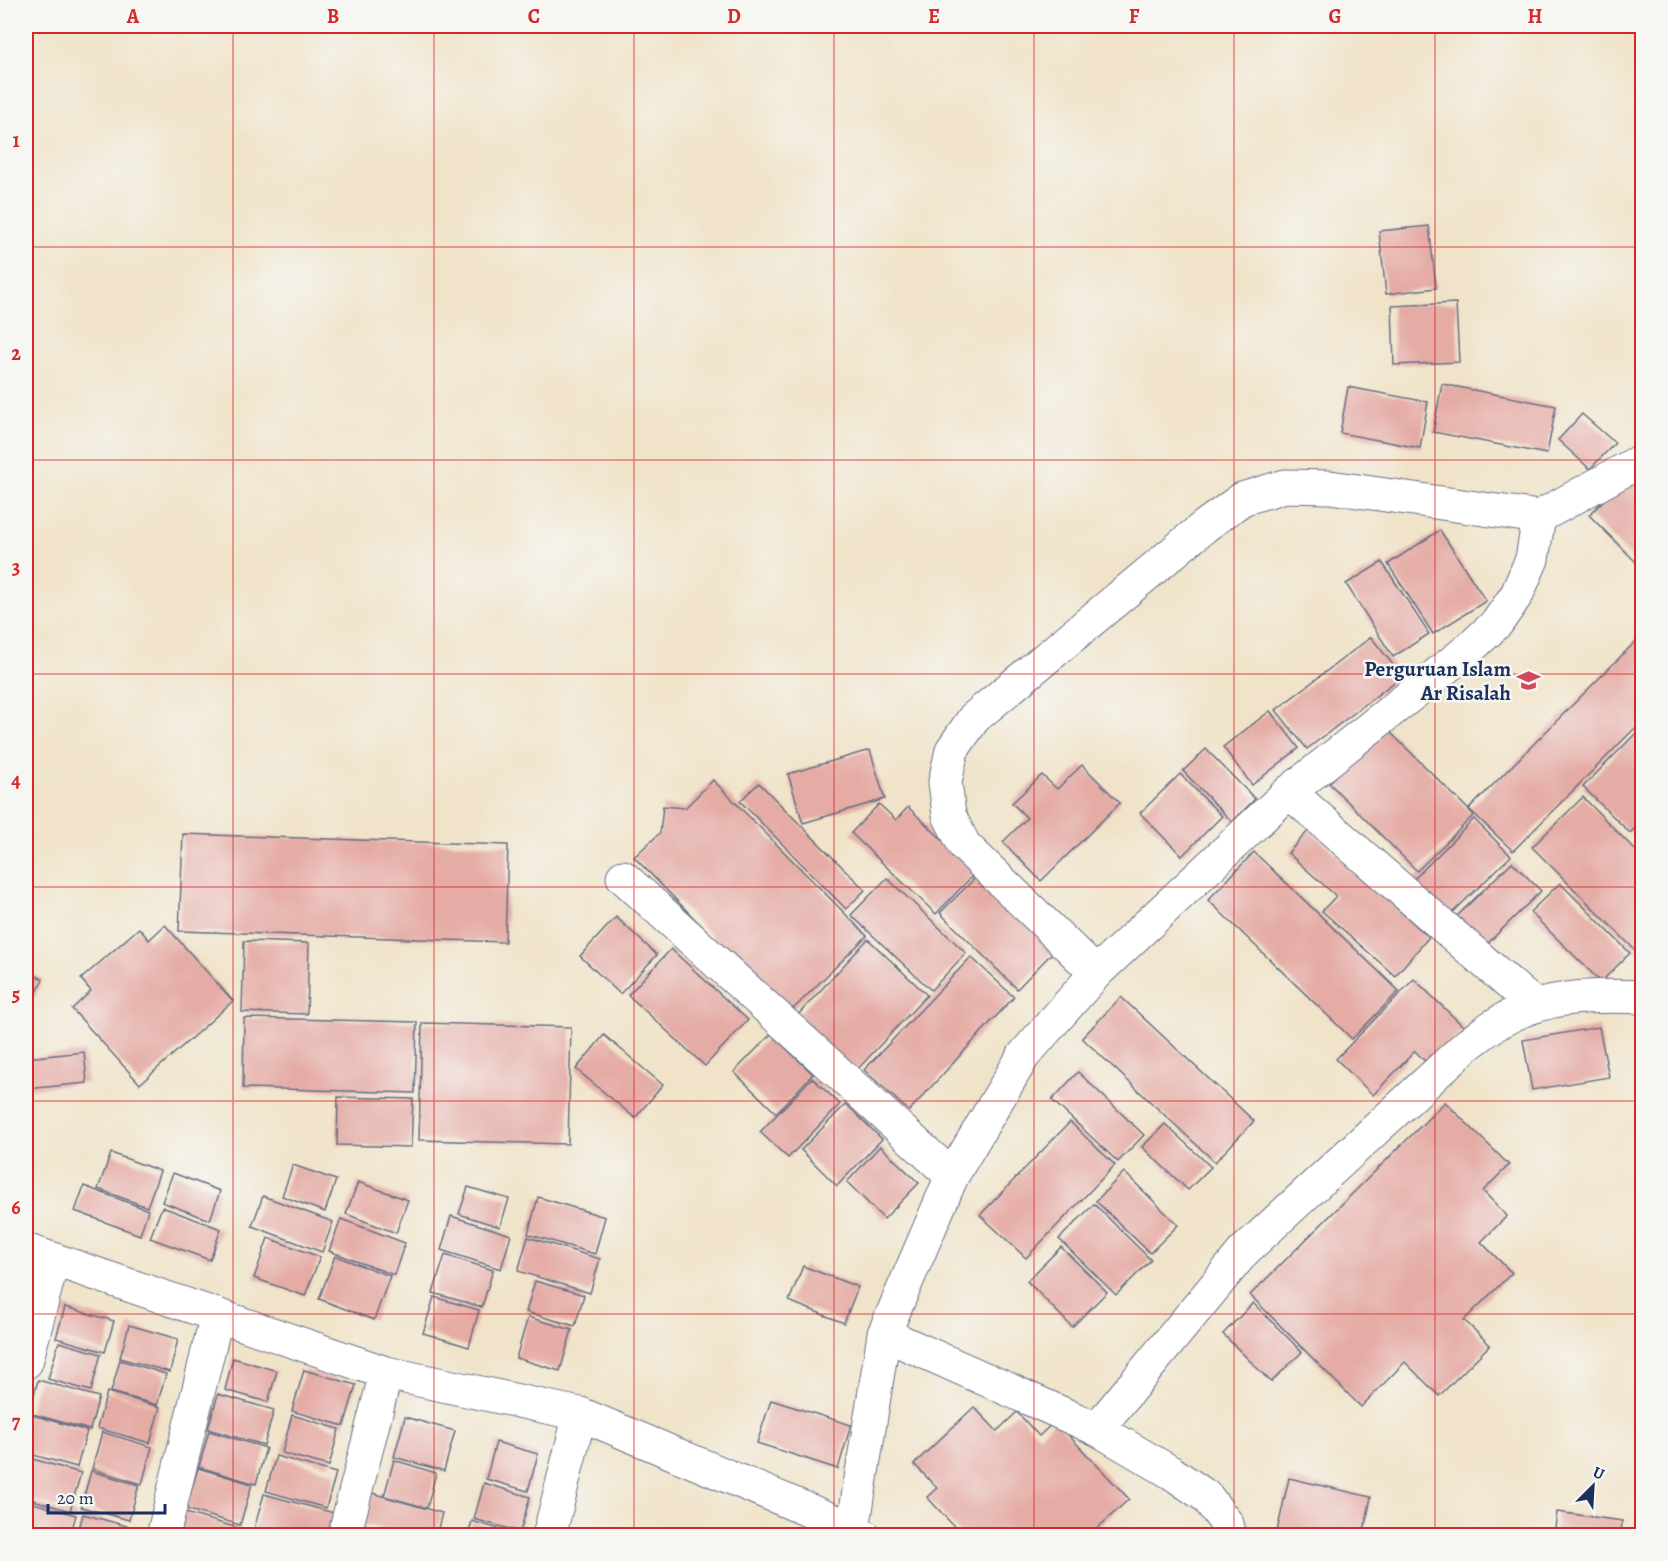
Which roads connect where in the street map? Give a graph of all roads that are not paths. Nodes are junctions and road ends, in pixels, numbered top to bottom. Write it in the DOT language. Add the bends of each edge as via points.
graph roads {
  1 [pos="1642,460"];
  2 [pos="1539,517"];
  3 [pos="1289,792"];
  4 [pos="623,878"];
  5 [pos="1096,973"];
  6 [pos="1642,997"];
  7 [pos="1535,1006"];
  8 [pos="952,1176"];
  9 [pos="39,1254"];
  10 [pos="218,1316"];
  11 [pos="884,1334"];
  12 [pos="26,1362"];
  13 [pos="386,1373"];
  14 [pos="580,1414"];
  15 [pos="1097,1429"];
  16 [pos="858,1532"];
  17 [pos="163,1536"];
  18 [pos="345,1536"];
  19 [pos="549,1536"];
  20 [pos="1230,1536"];
  1 -- 2 [label="street"];
  2 -- 3 [label="street" via="1532,559 1517,594 1497,623"];
  2 -- 5 [label="street" via="1330,487 1285,486 1242,499 974,718 952,750 945,782 949,815 964,845"];
  3 -- 5 [label="street"];
  3 -- 7 [label="street"];
  4 -- 8 [label="street"];
  5 -- 8 [label="street" via="1024,1055"];
  6 -- 7 [label="street" via="1574,997"];
  7 -- 15 [label="street" via="1499,1022 1467,1045 1244,1251"];
  8 -- 11 [label="street"];
  9 -- 10 [label="street"];
  9 -- 12 [label="street"];
  10 -- 13 [label="street"];
  10 -- 17 [label="street"];
  11 -- 15 [label="street"];
  11 -- 16 [label="street"];
  13 -- 14 [label="street"];
  13 -- 18 [label="street"];
  14 -- 16 [label="street"];
  14 -- 19 [label="street"];
  15 -- 20 [label="street" via="1207,1497 1227,1524"];
}
